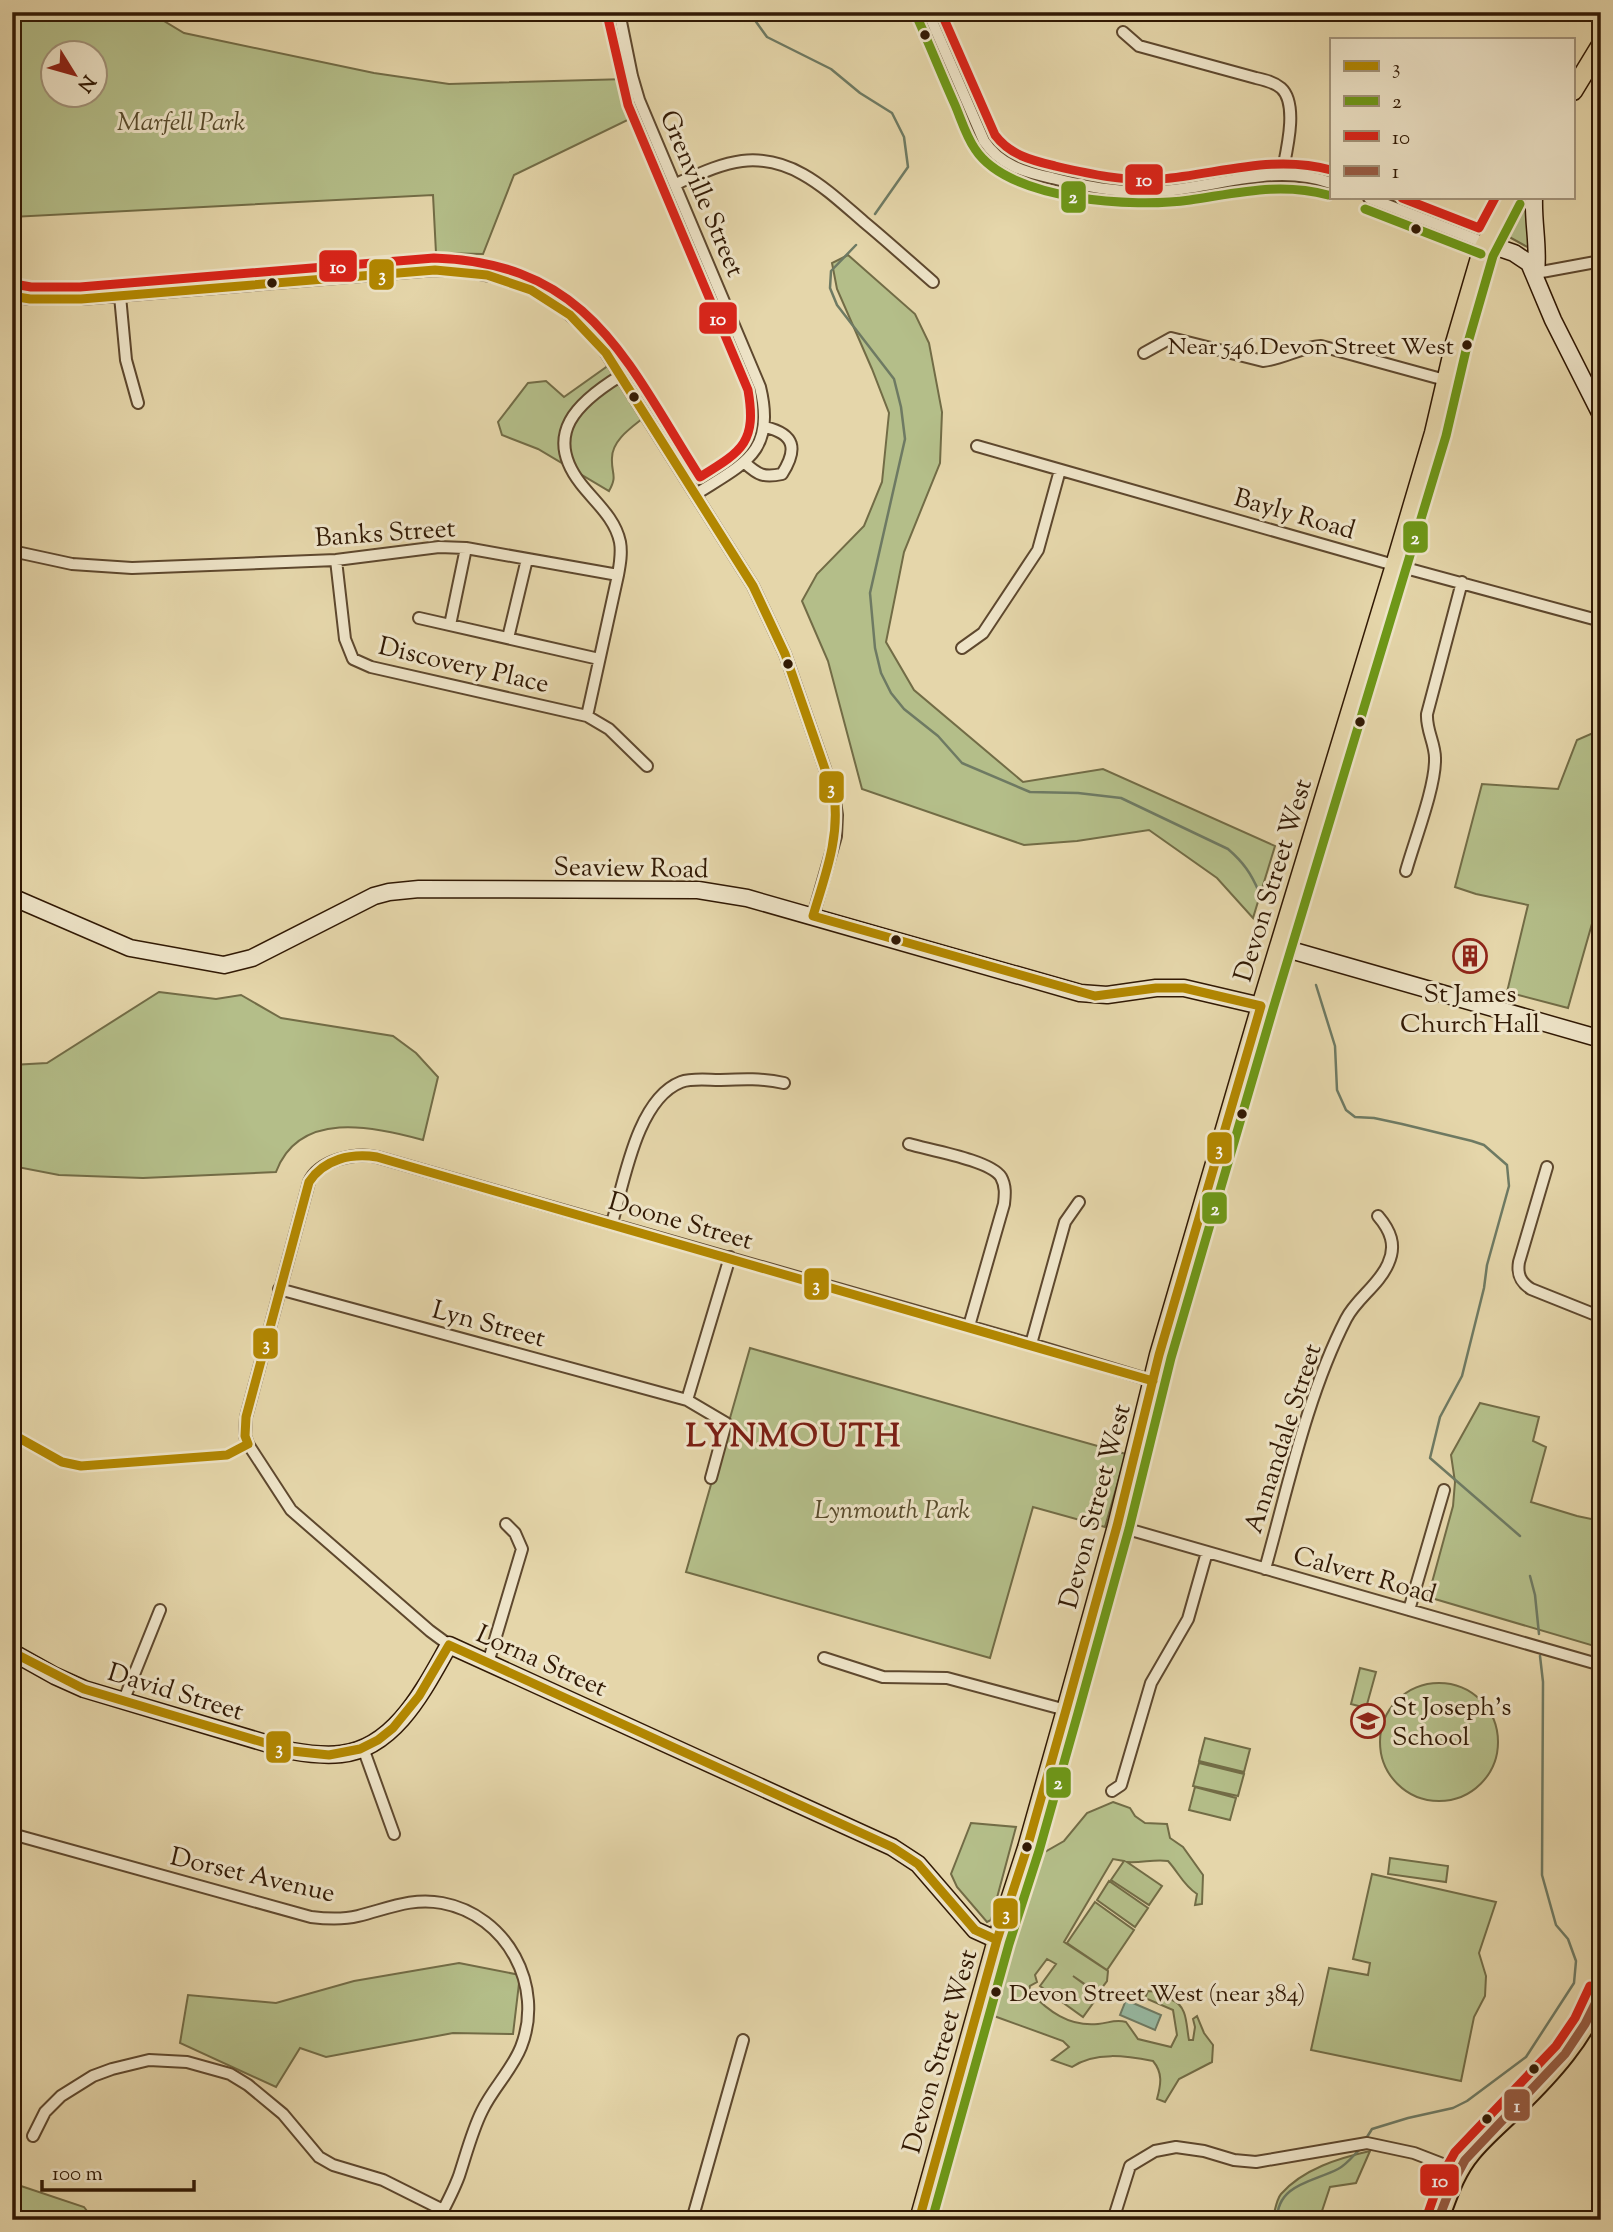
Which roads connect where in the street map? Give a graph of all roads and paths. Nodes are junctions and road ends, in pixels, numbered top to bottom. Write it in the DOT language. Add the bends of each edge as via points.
graph roads {
  1 [pos="545,12"];
  2 [pos="589,12"];
  3 [pos="620,12"];
  4 [pos="928,12"];
  5 [pos="1123,32"];
  6 [pos="1601,45"];
  7 [pos="1574,89"];
  8 [pos="1282,173"];
  9 [pos="1330,183"];
  10 [pos="676,184"];
  11 [pos="1374,200"];
  12 [pos="1508,200"];
  13 [pos="1535,200"];
  14 [pos="1485,243"];
  15 [pos="1601,261"];
  16 [pos="1535,273"];
  17 [pos="933,282"];
  18 [pos="12,296"];
  19 [pos="120,296"];
  20 [pos="1144,353"];
  21 [pos="620,376"];
  22 [pos="1445,380"];
  23 [pos="138,403"];
  24 [pos="1601,415"];
  25 [pos="765,427"];
  26 [pos="977,446"];
  27 [pos="745,463"];
  28 [pos="1060,470"];
  29 [pos="696,494"];
  30 [pos="466,548"];
  31 [pos="12,551"];
  32 [pos="527,559"];
  33 [pos="336,560"];
  34 [pos="1395,565"];
  35 [pos="618,575"];
  36 [pos="1462,582"];
  37 [pos="419,618"];
  38 [pos="1601,621"];
  39 [pos="450,625"];
  40 [pos="508,638"];
  41 [pos="962,648"];
  42 [pos="599,659"];
  43 [pos="587,716"];
  44 [pos="647,766"];
  45 [pos="1406,871"];
  46 [pos="12,897"];
  47 [pos="813,916"];
  48 [pos="1280,947"];
  49 [pos="1261,1006"];
  50 [pos="1601,1039"];
  51 [pos="784,1083"];
  52 [pos="909,1144"];
  53 [pos="1547,1167"];
  54 [pos="1079,1202"];
  55 [pos="1378,1216"];
  56 [pos="612,1223"];
  57 [pos="730,1257"];
  58 [pos="279,1289"];
  59 [pos="1601,1317"];
  60 [pos="969,1326"];
  61 [pos="1031,1344"];
  62 [pos="1153,1381"];
  63 [pos="687,1400"];
  64 [pos="711,1478"];
  65 [pos="1444,1490"];
  66 [pos="506,1524"];
  67 [pos="1117,1526"];
  68 [pos="1207,1552"];
  69 [pos="1265,1569"];
  70 [pos="160,1610"];
  71 [pos="1409,1610"];
  72 [pos="449,1645"];
  73 [pos="12,1653"];
  74 [pos="824,1658"];
  75 [pos="488,1663"];
  76 [pos="1601,1665"];
  77 [pos="122,1702"];
  78 [pos="1066,1710"];
  79 [pos="363,1748"];
  80 [pos="1112,1791"];
  81 [pos="12,1834"];
  82 [pos="394,1834"];
  83 [pos="997,1940"];
  84 [pos="1601,1991"];
  85 [pos="743,2040"];
  86 [pos="33,2136"];
  87 [pos="1458,2170"];
  88 [pos="441,2215"];
  89 [pos="692,2220"];
  90 [pos="919,2220"];
  91 [pos="1114,2220"];
  92 [pos="1438,2220"];
  1 -- 2 [label="street"];
  3 -- 10 [label="street, Grenville Street" via="639,100"];
  4 -- 8 [label="street" via="984,141 1012,167 1072,184 1154,191"];
  5 -- 8 [label="street" via="1139,46 1283,89 1291,108"];
  6 -- 7 [label="main road"];
  8 -- 9 [label="street"];
  10 -- 17 [label="street" via="741,162 792,169 822,186"];
  10 -- 25 [label="street, Grenville Street" via="760,387"];
  11 -- 14 [label="street"];
  12 -- 14 [label="main road, Devon Street West"];
  13 -- 16 [label="street"];
  14 -- 16 [label="street" via="1522,257"];
  14 -- 22 [label="main road, Devon Street West"];
  15 -- 16 [label="street"];
  16 -- 24 [label="street"];
  18 -- 19 [label="street"];
  19 -- 21 [label="street" via="469,271 521,284 548,299 590,332"];
  19 -- 23 [label="street" via="126,360"];
  20 -- 22 [label="street" via="1171,338 1263,361 1321,346"];
  21 -- 29 [label="street"];
  21 -- 35 [label="street" via="576,410 565,442 572,471 616,529 621,552"];
  22 -- 34 [label="main road, Devon Street West"];
  25 -- 27 [label="street"];
  25 -- 27 [label="street" via="780,431 790,441 790,462 782,474 767,478"];
  26 -- 28 [label="street, Bayly Road"];
  27 -- 29 [label="street"];
  28 -- 34 [label="street, Bayly Road"];
  28 -- 41 [label="street" via="1038,550 983,633"];
  29 -- 47 [label="street" via="767,612 834,795 836,836"];
  30 -- 32 [label="street, Banks Street"];
  30 -- 33 [label="street, Banks Street"];
  30 -- 39 [label="street"];
  31 -- 33 [label="street, Banks Street" via="101,568"];
  32 -- 35 [label="street, Banks Street"];
  32 -- 40 [label="street"];
  33 -- 43 [label="street, Discovery Place" via="345,639 353,659 371,667"];
  34 -- 36 [label="street, Bayly Road"];
  34 -- 48 [label="main road, Devon Street West"];
  35 -- 42 [label="street"];
  36 -- 38 [label="street, Bayly Road"];
  36 -- 45 [label="street" via="1427,714 1435,756 1433,775"];
  37 -- 39 [label="street"];
  39 -- 40 [label="street"];
  40 -- 42 [label="street"];
  42 -- 43 [label="street"];
  43 -- 44 [label="street, Discovery Place" via="609,729"];
  46 -- 47 [label="street, Seaview Road" via="130,948 224,965 252,958 374,896 405,890 698,890"];
  47 -- 49 [label="street, Seaview Road" via="1095,996 1184,988"];
  48 -- 49 [label="main road, Devon Street West"];
  48 -- 50 [label="street"];
  49 -- 62 [label="main road, Devon Street West"];
  51 -- 56 [label="street" via="762,1078 683,1081 664,1092 640,1129"];
  52 -- 60 [label="street" via="985,1166 1004,1183 1004,1204"];
  53 -- 59 [label="street" via="1519,1276 1531,1289"];
  54 -- 61 [label="street" via="1065,1222"];
  55 -- 69 [label="street, Annandale Street" via="1390,1231 1389,1264 1347,1317 1320,1380"];
  56 -- 57 [label="street, Doone Street"];
  56 -- 58 [label="street, Doone Street" via="377,1157 350,1157 311,1177"];
  57 -- 60 [label="street, Doone Street"];
  57 -- 63 [label="street"];
  58 -- 63 [label="street, Lyn Street"];
  58 -- 72 [label="street, Lorna Street" via="246,1417 248,1444 292,1510"];
  60 -- 61 [label="street, Doone Street"];
  61 -- 62 [label="street, Doone Street"];
  62 -- 67 [label="main road, Devon Street West"];
  63 -- 64 [label="street, Lyn Street" via="726,1423"];
  65 -- 71 [label="street"];
  66 -- 75 [label="street" via="522,1549"];
  67 -- 68 [label="street, Calvert Road"];
  67 -- 78 [label="main road, Devon Street West"];
  68 -- 69 [label="street, Calvert Road"];
  68 -- 80 [label="street" via="1188,1619 1151,1683 1121,1786"];
  69 -- 71 [label="street, Calvert Road"];
  70 -- 77 [label="street"];
  71 -- 76 [label="street, Calvert Road"];
  72 -- 75 [label="street, Lorna Street"];
  72 -- 79 [label="street, David Street" via="407,1713 390,1731"];
  73 -- 77 [label="street, David Street" via="55,1676"];
  74 -- 78 [label="street" via="883,1677 947,1678"];
  75 -- 83 [label="street, Lorna Street" via="892,1847 918,1864 975,1930"];
  77 -- 79 [label="street, David Street" via="292,1751 344,1754"];
  78 -- 83 [label="main road, Devon Street West"];
  79 -- 82 [label="street"];
  81 -- 88 [label="street, Dorset Avenue" via="311,1917 345,1919 426,1901 457,1907 491,1926 523,1972 528,2003 525,2033 515,2060 482,2110"];
  83 -- 90 [label="main road, Devon Street West"];
  84 -- 87 [label="highway" via="1566,2053"];
  85 -- 89 [label="street"];
  86 -- 88 [label="street" via="45,2112 93,2076 149,2060 187,2062 248,2084 283,2114 319,2157 383,2180"];
  87 -- 91 [label="street" via="1414,2153 1367,2143 1256,2162 1176,2147 1155,2151 1130,2166"];
  87 -- 92 [label="highway"];
}
